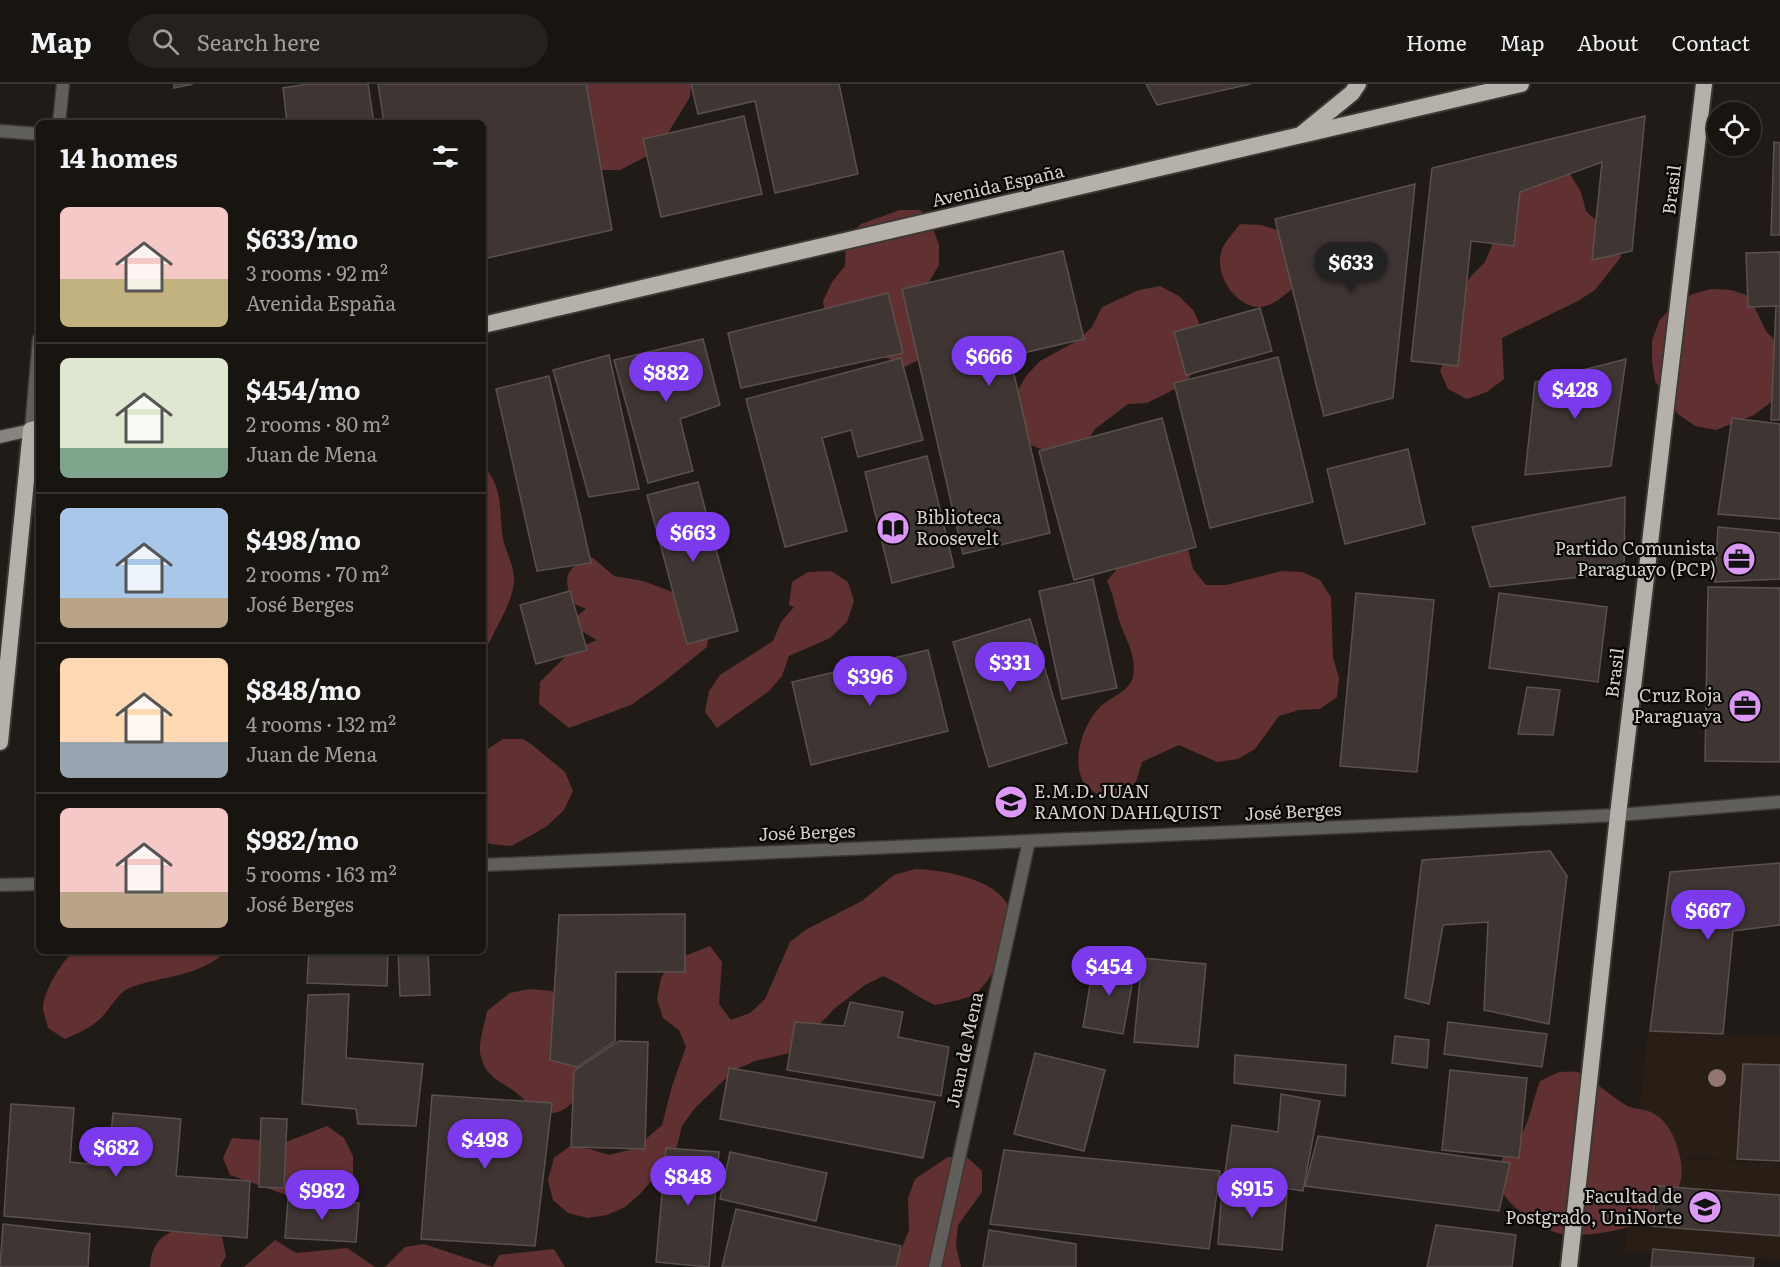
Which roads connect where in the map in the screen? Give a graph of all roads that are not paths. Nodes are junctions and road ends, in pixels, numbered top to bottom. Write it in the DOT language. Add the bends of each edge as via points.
graph roads {
  1 [pos="63,84"];
  2 [pos="1358,84"];
  3 [pos="1521,84"];
  4 [pos="1704,84"];
  5 [pos="59,120"];
  6 [pos="0,131"];
  7 [pos="36,134"];
  8 [pos="1300,135"];
  9 [pos="486,325"];
  10 [pos="36,406"];
  11 [pos="35,429"];
  12 [pos="0,437"];
  13 [pos="0,742"];
  14 [pos="1780,802"];
  15 [pos="1618,815"];
  16 [pos="1029,841"];
  17 [pos="486,865"];
  18 [pos="36,884"];
  19 [pos="0,885"];
  20 [pos="935,1267"];
  21 [pos="1569,1267"];
  1 -- 5 [label="street"];
  2 -- 8 [label="highway"];
  3 -- 8 [label="highway, Avenida España"];
  4 -- 15 [label="highway, Brasil"];
  6 -- 7 [label="street"];
  8 -- 9 [label="highway, Avenida España"];
  10 -- 11 [label="street"];
  11 -- 12 [label="main road"];
  11 -- 13 [label="highway"];
  14 -- 15 [label="street, José Berges"];
  15 -- 16 [label="street, José Berges"];
  15 -- 21 [label="highway, Brasil"];
  16 -- 17 [label="street, José Berges"];
  16 -- 20 [label="street, Juan de Mena"];
  18 -- 19 [label="street"];
}
